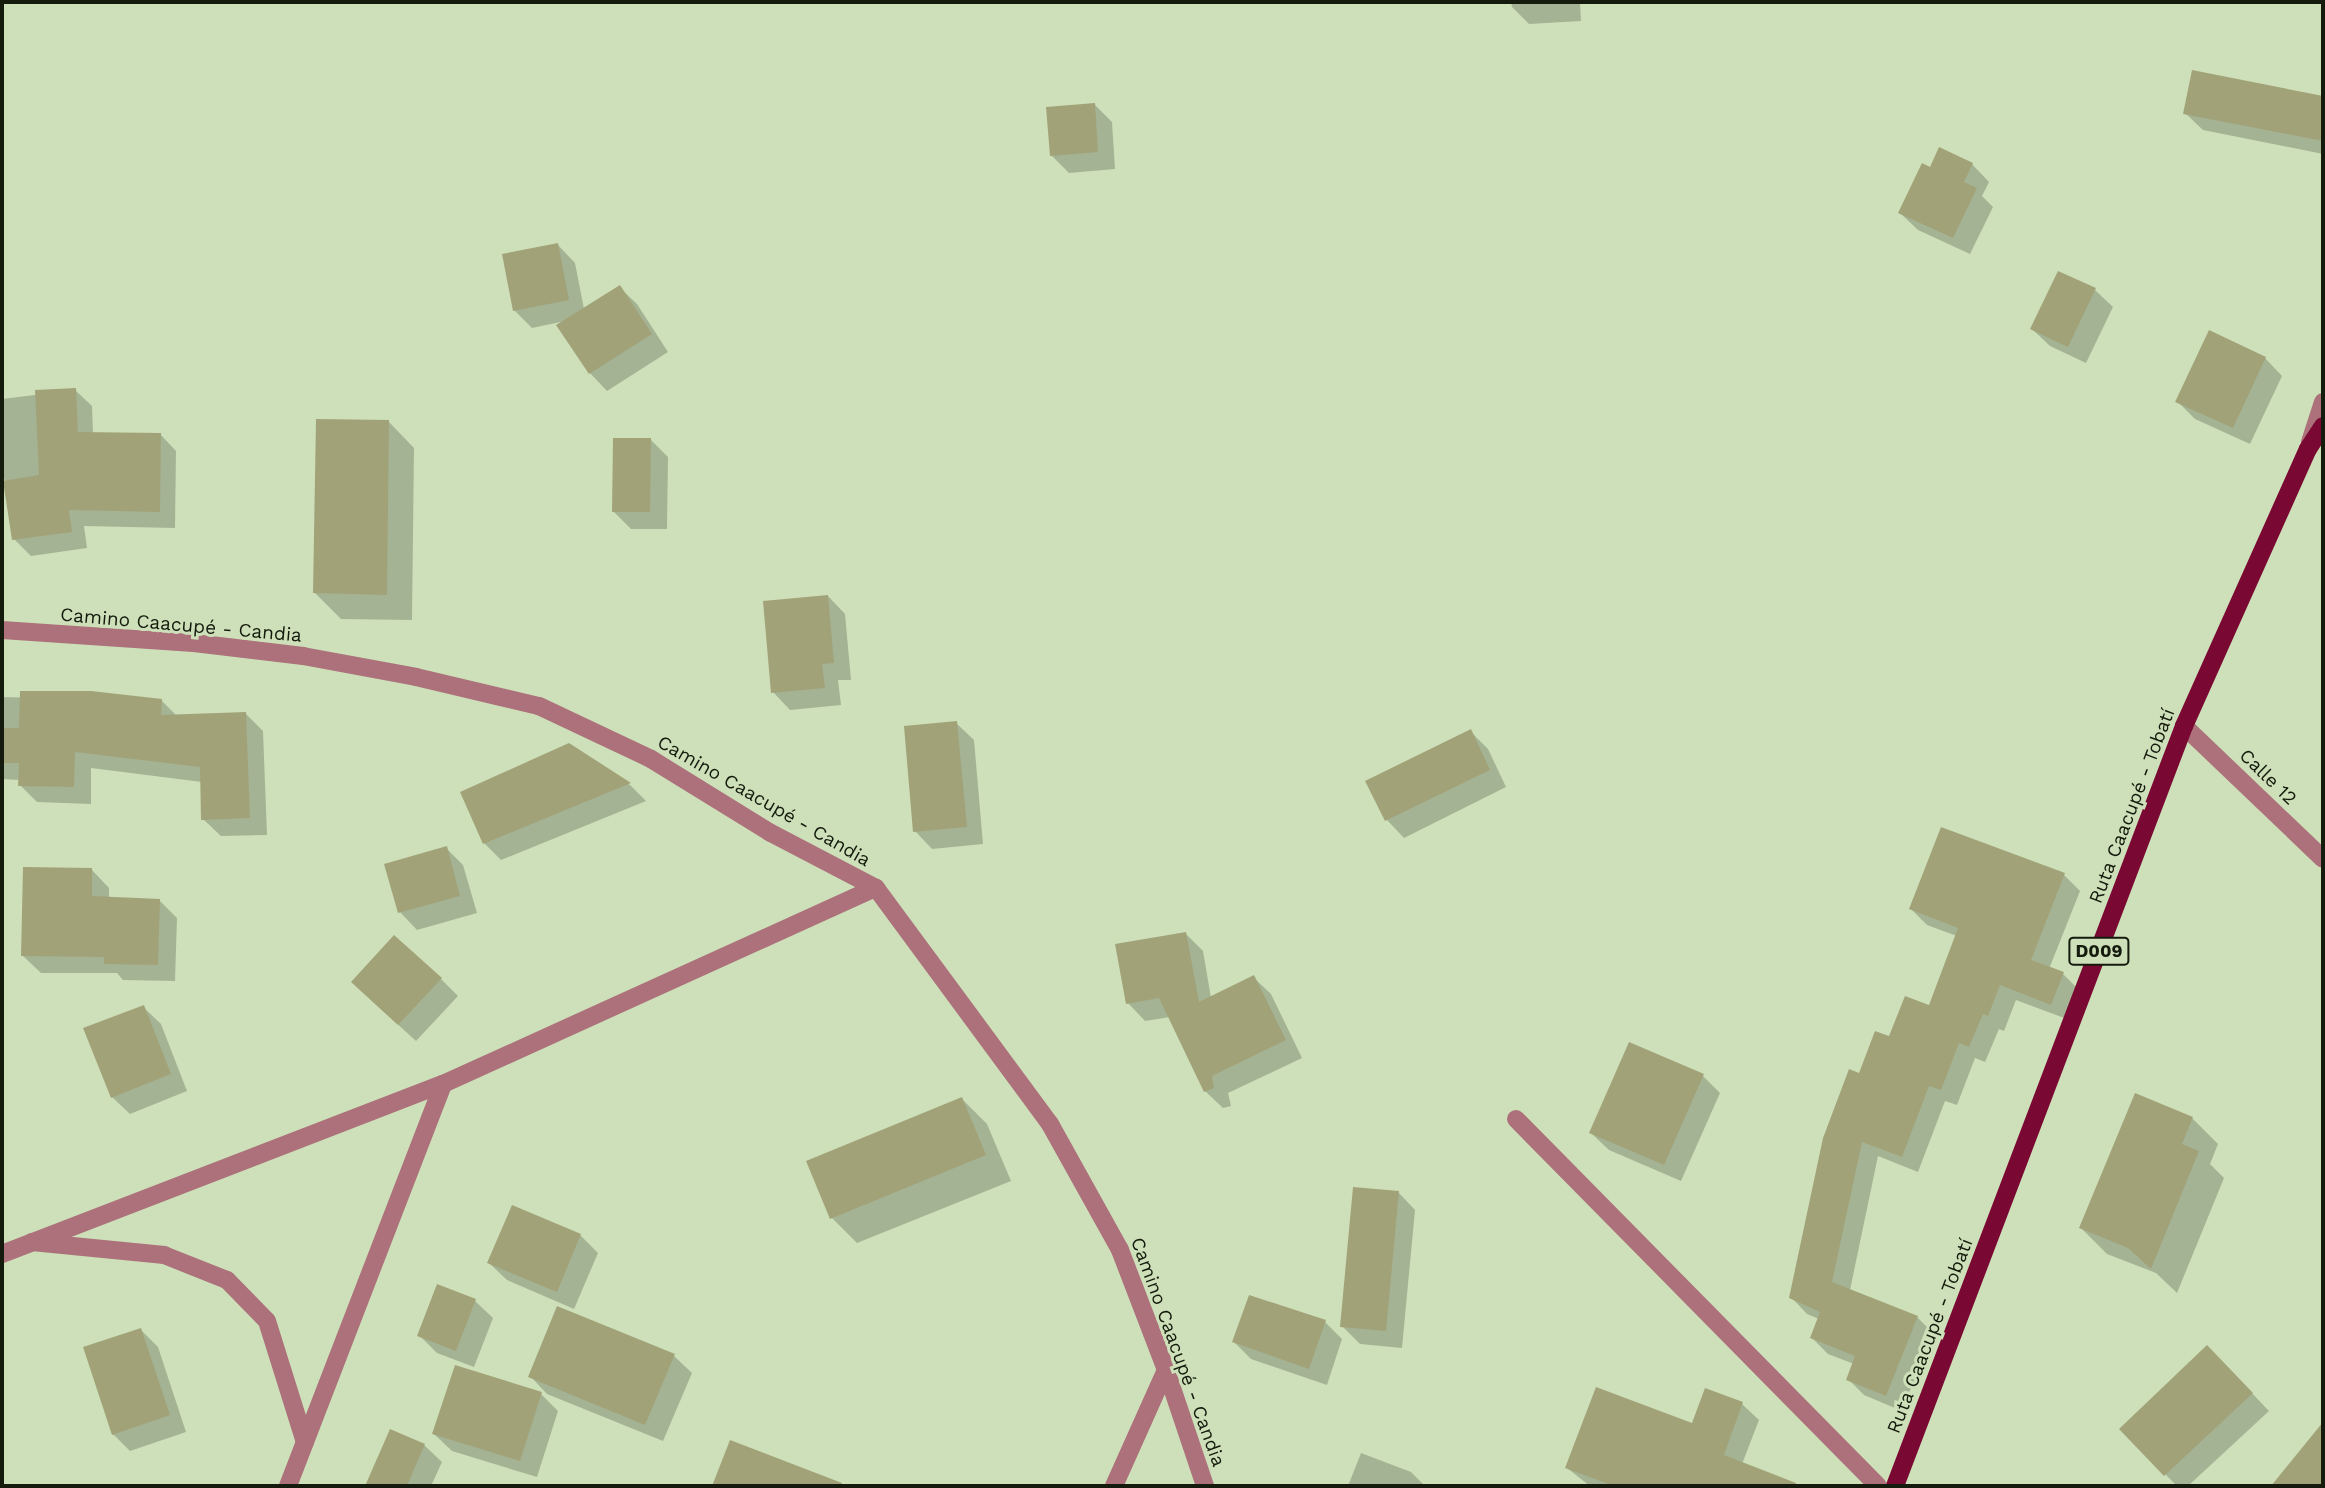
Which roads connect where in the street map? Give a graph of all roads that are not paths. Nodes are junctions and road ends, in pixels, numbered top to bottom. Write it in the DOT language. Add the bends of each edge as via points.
graph roads {
  1 [pos="2323,402"];
  2 [pos="2323,426"];
  3 [pos="2308,449"];
  4 [pos="2,630"];
  5 [pos="2184,726"];
  6 [pos="2323,859"];
  7 [pos="876,888"];
  8 [pos="443,1084"];
  9 [pos="1516,1119"];
  10 [pos="29,1241"];
  11 [pos="2,1254"];
  12 [pos="1167,1370"];
  13 [pos="305,1442"];
  14 [pos="288,1486"];
  15 [pos="1114,1486"];
  16 [pos="1205,1486"];
  17 [pos="1878,1486"];
  18 [pos="1895,1486"];
  1 -- 3 [label="street"];
  2 -- 3 [label="main road, Ruta Caacupé - Tobatí / D009"];
  3 -- 5 [label="main road, Ruta Caacupé - Tobatí / D009"];
  4 -- 7 [label="street, Camino Caacupé - Candia" via="194,643 303,656 539,706 651,759 771,833"];
  5 -- 6 [label="street, Calle 12"];
  5 -- 18 [label="main road, Ruta Caacupé - Tobatí / D009"];
  7 -- 8 [label="street"];
  7 -- 12 [label="street, Camino Caacupé - Candia" via="1050,1124 1120,1250"];
  8 -- 10 [label="street"];
  8 -- 13 [label="street"];
  9 -- 17 [label="street"];
  10 -- 11 [label="street"];
  10 -- 13 [label="street" via="164,1255 227,1280 267,1321"];
  12 -- 15 [label="street"];
  12 -- 16 [label="street, Camino Caacupé - Candia"];
  13 -- 14 [label="street"];
}
